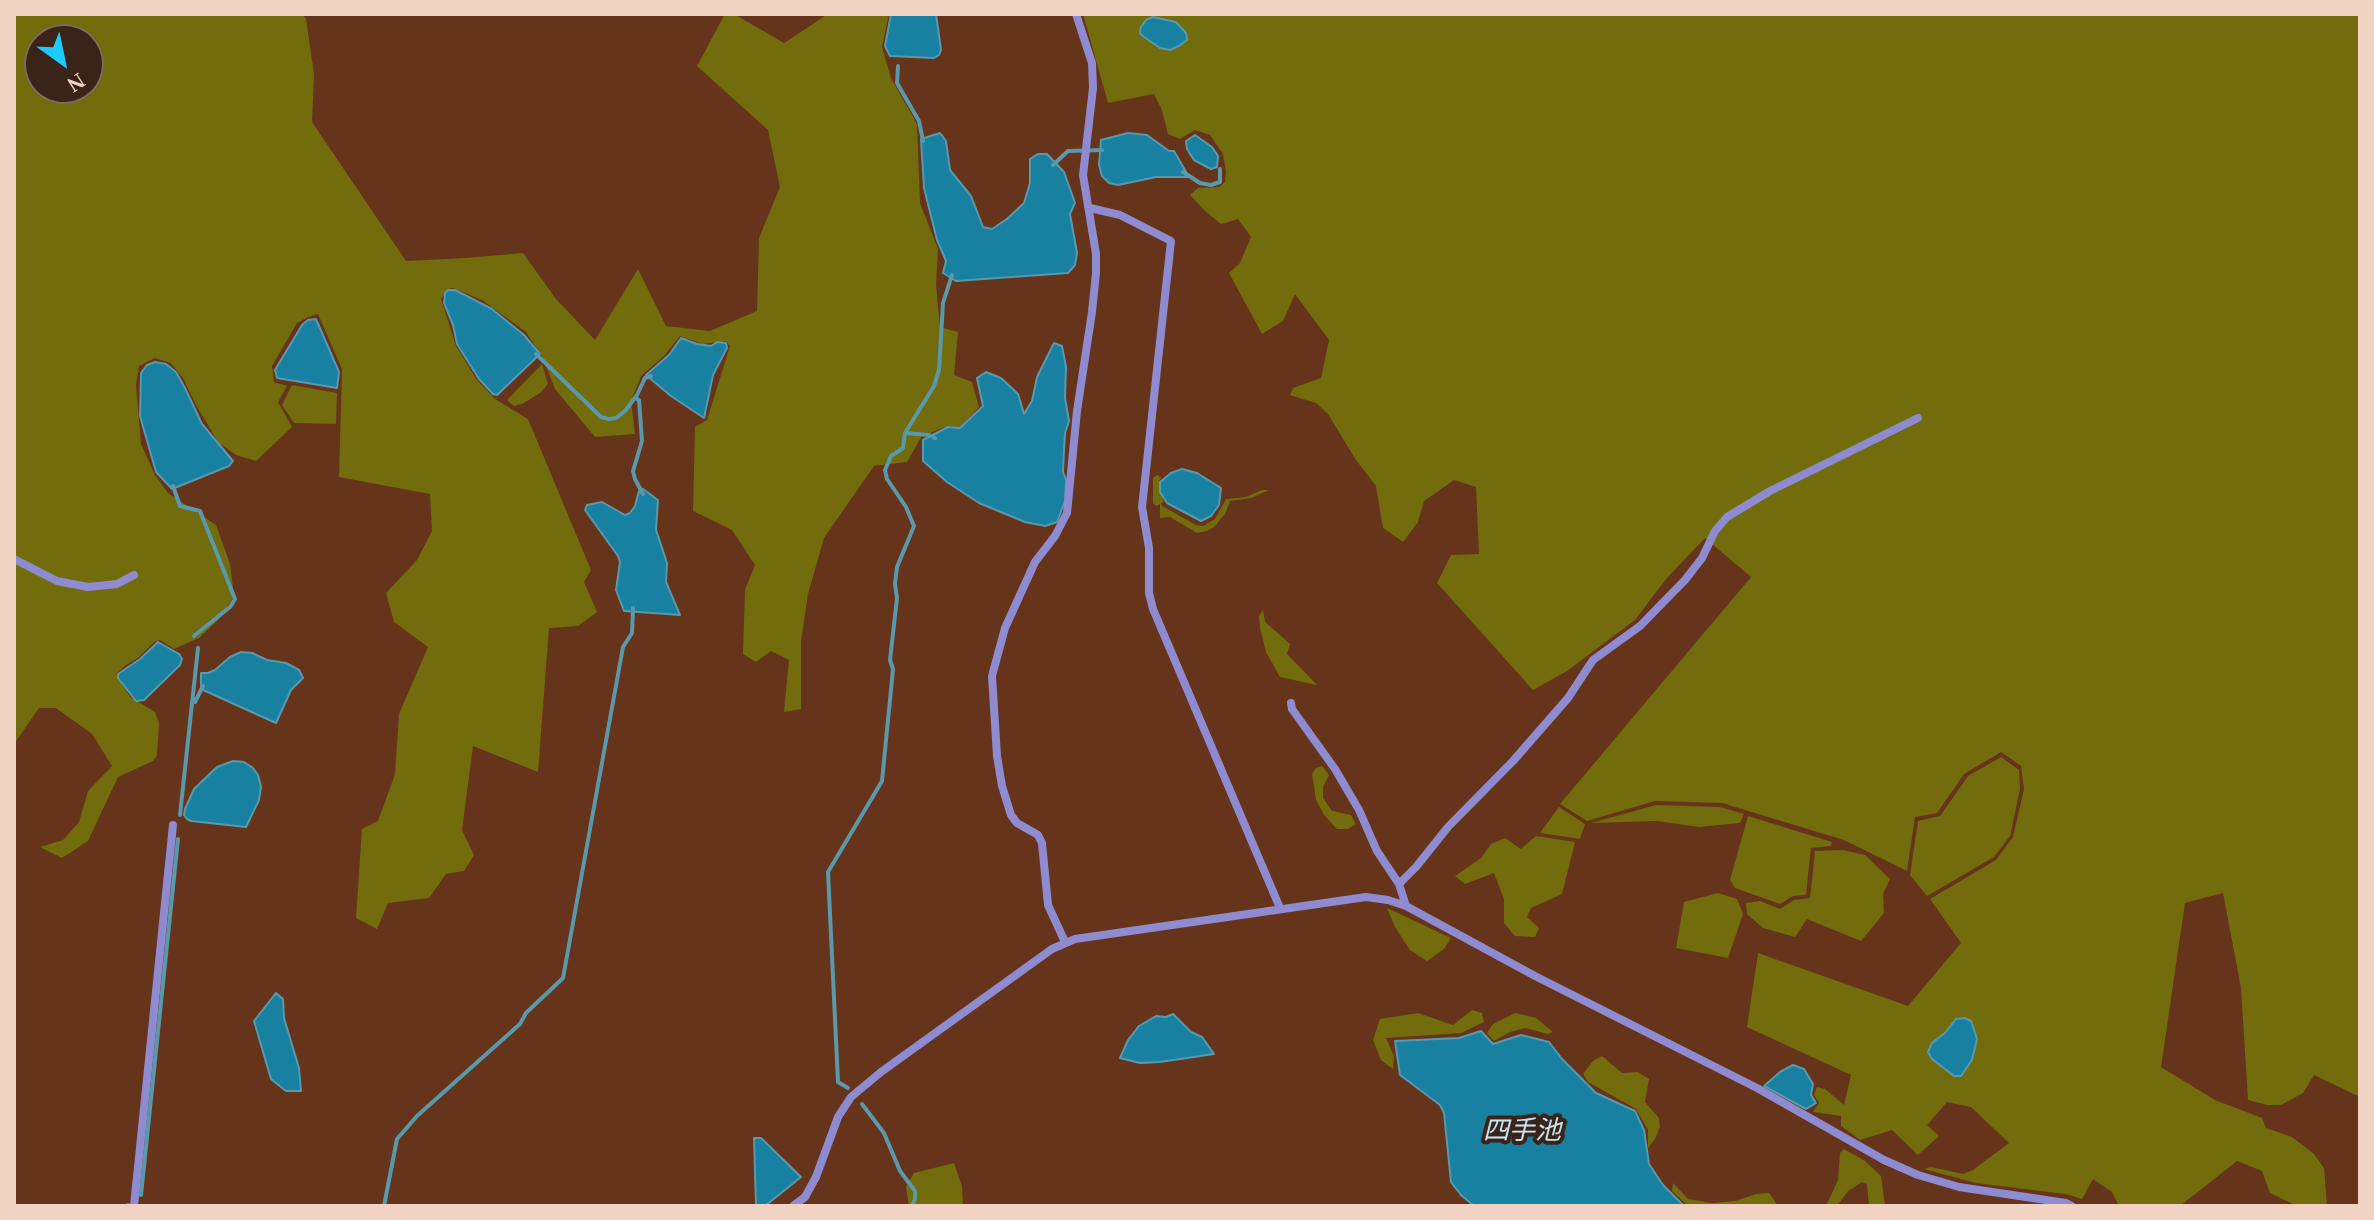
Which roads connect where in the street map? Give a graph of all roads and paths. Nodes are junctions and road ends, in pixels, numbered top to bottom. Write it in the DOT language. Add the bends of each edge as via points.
graph roads {
  1 [pos="1076,14"];
  2 [pos="1090,208"];
  3 [pos="1918,418"];
  4 [pos="14,559"];
  5 [pos="134,575"];
  6 [pos="1291,703"];
  7 [pos="173,825"];
  8 [pos="1399,884"];
  9 [pos="1406,906"];
  10 [pos="1280,908"];
  11 [pos="1065,942"];
  12 [pos="134,1206"];
  13 [pos="793,1206"];
  14 [pos="2072,1206"];
  1 -- 2 [label="street" via="1092,63 1083,175"];
  2 -- 10 [label="street" via="1120,215 1171,241 1142,507 1149,593"];
  2 -- 11 [label="street" via="1096,273 1067,513 1035,562 1005,628 992,676 1002,786 1011,815 1042,843 1048,905"];
  3 -- 8 [label="street" via="1727,517 1685,580 1640,626 1593,660 1568,698"];
  4 -- 5 [label="street" via="57,581 88,587 106,587"];
  6 -- 8 [label="street"];
  7 -- 12 [label="street"];
  8 -- 9 [label="street"];
  9 -- 10 [label="street" via="1366,897"];
  9 -- 14 [label="street" via="1884,1160 1959,1187"];
  10 -- 11 [label="street"];
  11 -- 13 [label="street" via="851,1097 816,1177"];
}
